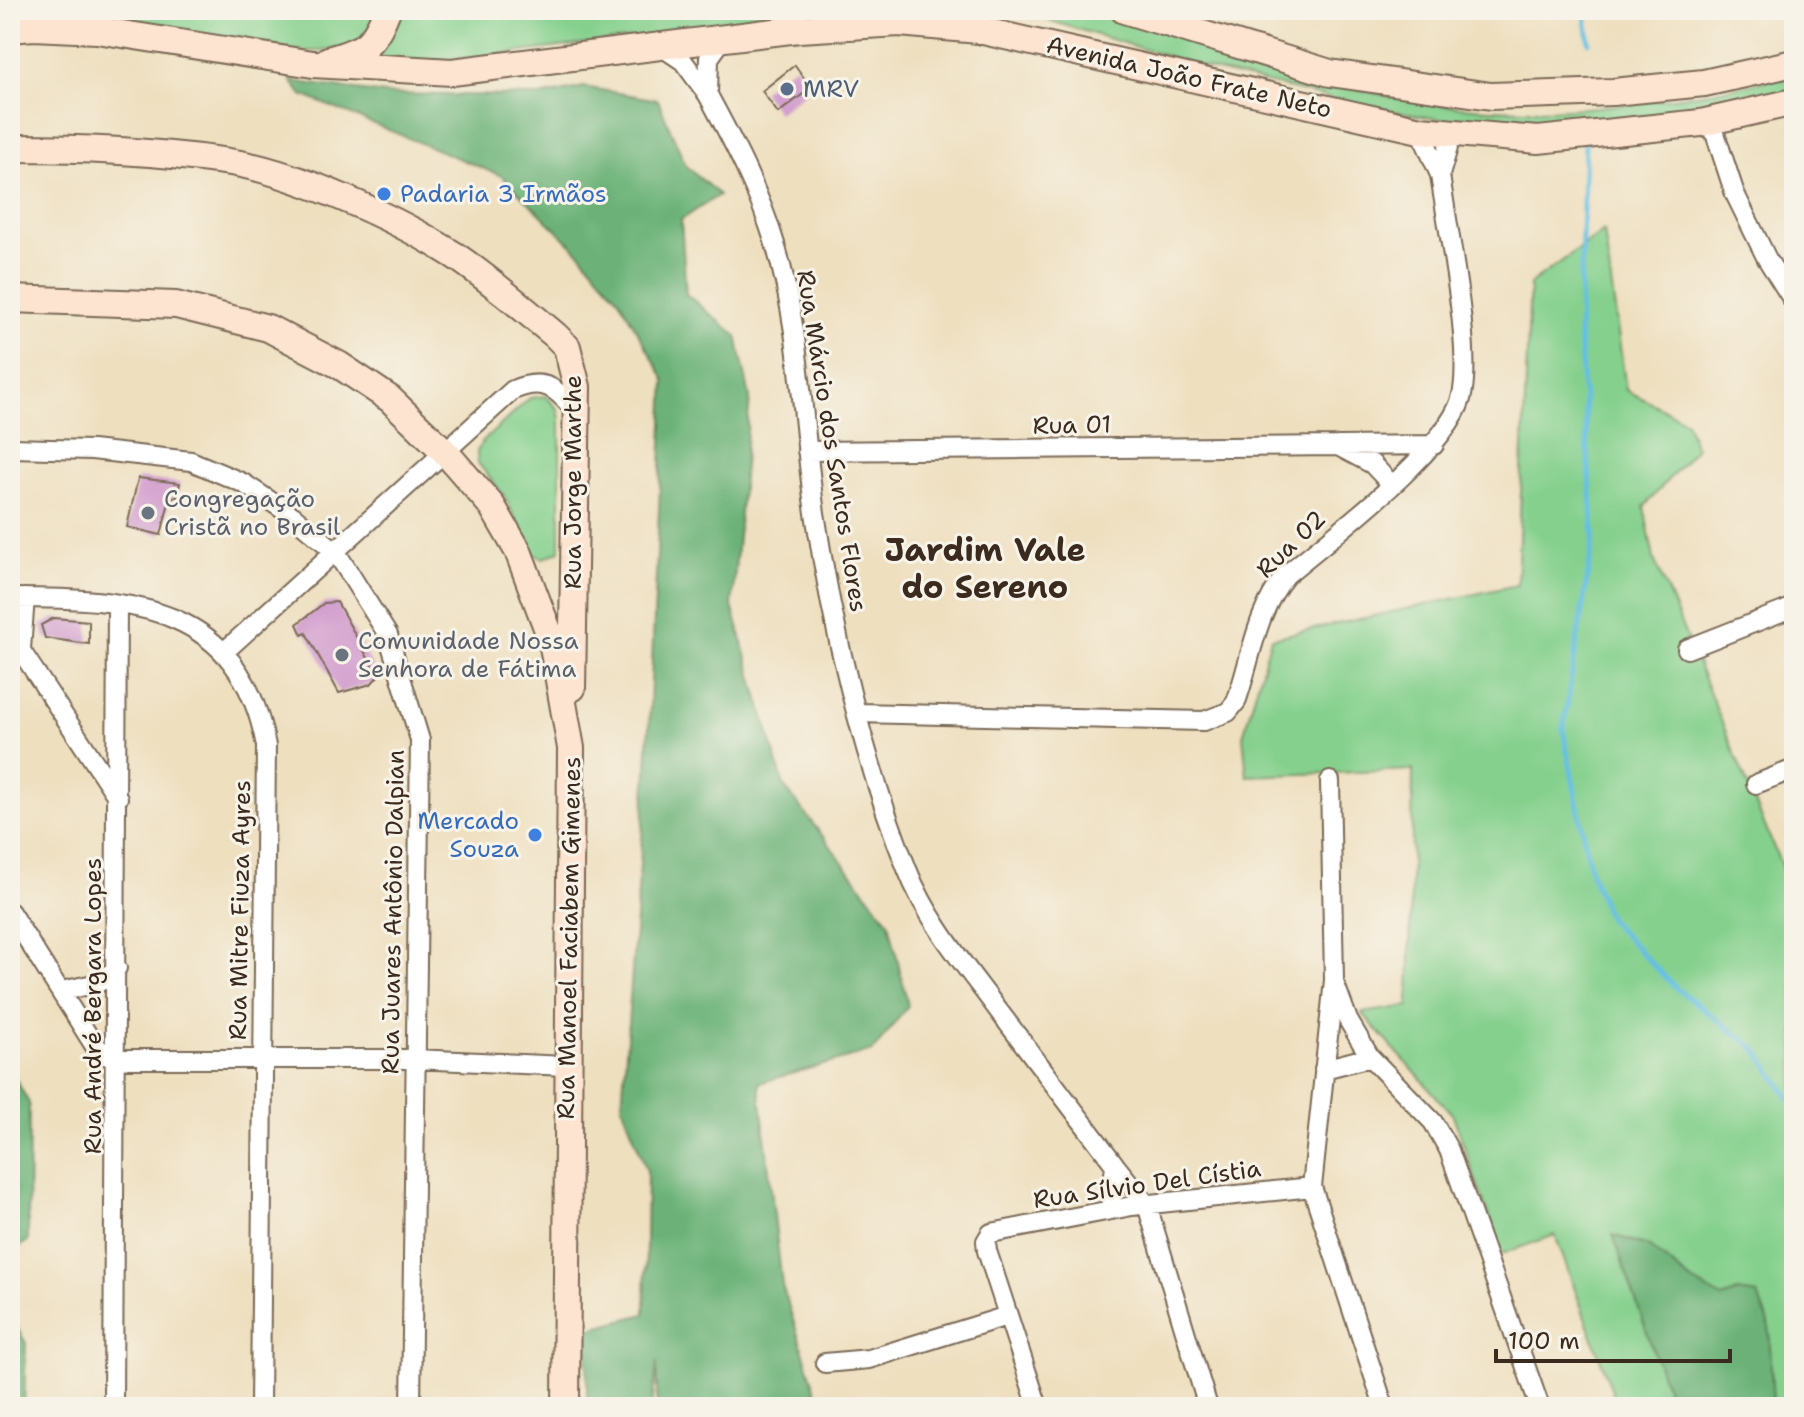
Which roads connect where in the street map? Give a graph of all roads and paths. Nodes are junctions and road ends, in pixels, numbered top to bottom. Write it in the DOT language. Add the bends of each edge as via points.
graph roads {
  1 [pos="387,10"];
  2 [pos="1124,10"];
  3 [pos="831,18"];
  4 [pos="10,29"];
  5 [pos="722,40"];
  6 [pos="662,47"];
  7 [pos="1794,63"];
  8 [pos="313,64"];
  9 [pos="708,95"];
  10 [pos="1794,102"];
  11 [pos="1711,121"];
  12 [pos="1420,130"];
  13 [pos="1452,134"];
  14 [pos="10,148"];
  15 [pos="1440,175"];
  16 [pos="10,299"];
  17 [pos="1794,302"];
  18 [pos="577,413"];
  19 [pos="1434,445"];
  20 [pos="1338,446"];
  21 [pos="10,448"];
  22 [pos="807,451"];
  23 [pos="446,453"];
  24 [pos="1391,484"];
  25 [pos="575,546"];
  26 [pos="336,552"];
  27 [pos="525,565"];
  28 [pos="18,598"];
  29 [pos="117,604"];
  30 [pos="1794,607"];
  31 [pos="15,642"];
  32 [pos="1687,649"];
  33 [pos="225,651"];
  34 [pos="858,713"];
  35 [pos="571,748"];
  36 [pos="1794,769"];
  37 [pos="1330,781"];
  38 [pos="1756,784"];
  39 [pos="118,798"];
  40 [pos="10,912"];
  41 [pos="117,968"];
  42 [pos="1334,980"];
  43 [pos="62,991"];
  44 [pos="91,1039"];
  45 [pos="1370,1057"];
  46 [pos="117,1059"];
  47 [pos="414,1059"];
  48 [pos="263,1060"];
  49 [pos="567,1066"];
  50 [pos="1324,1069"];
  51 [pos="117,1092"];
  52 [pos="1115,1165"];
  53 [pos="1312,1187"];
  54 [pos="1147,1205"];
  55 [pos="1110,1210"];
  56 [pos="1007,1316"];
  57 [pos="825,1363"];
  58 [pos="113,1407"];
  59 [pos="260,1407"];
  60 [pos="411,1407"];
  61 [pos="566,1407"];
  62 [pos="1038,1407"];
  63 [pos="1208,1407"];
  64 [pos="1384,1407"];
  65 [pos="1540,1407"];
  1 -- 8 [label="main road" via="363,50"];
  2 -- 7 [label="main road, Avenida João Frate Neto" via="1330,73 1491,96 1704,83"];
  3 -- 5 [label="main road, Avenida João Frate Neto"];
  3 -- 12 [label="main road, Avenida João Frate Neto" via="979,30"];
  4 -- 8 [label="main road, Avenida João Frate Neto" via="97,30"];
  5 -- 6 [label="main road, Avenida João Frate Neto"];
  5 -- 9 [label="street" via="709,58"];
  6 -- 8 [label="main road, Avenida João Frate Neto" via="452,72"];
  6 -- 9 [label="street, Rua Márcio dos Santos Flores" via="683,61"];
  9 -- 22 [label="street, Rua Márcio dos Santos Flores" via="743,159 776,246"];
  10 -- 11 [label="main road, Avenida João Frate Neto"];
  11 -- 13 [label="main road, Avenida João Frate Neto" via="1538,140"];
  11 -- 17 [label="street" via="1735,194"];
  12 -- 13 [label="main road, Avenida João Frate Neto"];
  12 -- 15 [label="street, Rua 02"];
  13 -- 15 [label="street, Rua 02"];
  14 -- 18 [label="main road, Rua Jorge Marthe" via="89,148 226,161 369,210 454,255 555,335 574,365"];
  15 -- 19 [label="street, Rua 02" via="1465,377 1453,417"];
  16 -- 23 [label="main road, Rua Manoel Faciabem Gimenes" via="176,305 268,328 390,399"];
  18 -- 23 [label="street" via="554,387 533,383 513,390"];
  18 -- 25 [label="main road, Rua Jorge Marthe"];
  19 -- 20 [label="street, Rua 01"];
  19 -- 24 [label="street, Rua 02"];
  20 -- 22 [label="street, Rua 01"];
  20 -- 24 [label="street, Rua 01" via="1372,464"];
  21 -- 26 [label="street, Rua Juares Antônio Dalpian" via="191,461 243,483"];
  22 -- 34 [label="street, Rua Márcio dos Santos Flores" via="830,598"];
  23 -- 26 [label="street"];
  23 -- 27 [label="main road, Rua Manoel Faciabem Gimenes" via="492,506"];
  24 -- 34 [label="street, Rua 02" via="1271,594 1236,702 1218,718"];
  25 -- 27 [label="main road" via="555,571 539,573"];
  25 -- 35 [label="main road, Rua Jorge Marthe"];
  26 -- 33 [label="street"];
  26 -- 47 [label="street, Rua Juares Antônio Dalpian" via="388,635 420,740"];
  27 -- 35 [label="main road, Rua Manoel Faciabem Gimenes" via="552,641"];
  28 -- 29 [label="street, Rua Mitre Fiuza Ayres"];
  28 -- 31 [label="street"];
  29 -- 33 [label="street, Rua Mitre Fiuza Ayres" via="169,614"];
  29 -- 39 [label="street, Rua André Bergara Lopes"];
  30 -- 32 [label="street"];
  31 -- 39 [label="street"];
  33 -- 48 [label="street, Rua Mitre Fiuza Ayres" via="261,717 266,746"];
  34 -- 52 [label="street, Rua Márcio dos Santos Flores" via="893,833 924,907"];
  35 -- 49 [label="main road, Rua Manoel Faciabem Gimenes"];
  36 -- 38 [label="street"];
  37 -- 42 [label="street"];
  39 -- 41 [label="street, Rua André Bergara Lopes"];
  40 -- 43 [label="street"];
  41 -- 43 [label="street" via="98,983"];
  41 -- 46 [label="street, Rua André Bergara Lopes"];
  42 -- 45 [label="street" via="1348,1020"];
  42 -- 50 [label="street"];
  43 -- 44 [label="street"];
  44 -- 46 [label="street" via="103,1054"];
  44 -- 51 [label="street"];
  45 -- 50 [label="street"];
  45 -- 65 [label="street" via="1433,1122 1449,1150"];
  46 -- 48 [label="street"];
  46 -- 51 [label="street, Rua André Bergara Lopes"];
  47 -- 48 [label="street"];
  47 -- 49 [label="street"];
  47 -- 60 [label="street, Rua Juares Antônio Dalpian"];
  48 -- 59 [label="street, Rua Mitre Fiuza Ayres"];
  49 -- 61 [label="main road, Rua Manoel Faciabem Gimenes"];
  50 -- 53 [label="street"];
  51 -- 58 [label="street, Rua André Bergara Lopes"];
  52 -- 54 [label="street, Rua Márcio dos Santos Flores"];
  52 -- 55 [label="street"];
  53 -- 54 [label="street, Rua Sílvio Del Cístia"];
  53 -- 64 [label="street"];
  54 -- 55 [label="street, Rua Sílvio Del Cístia"];
  54 -- 63 [label="street, Rua Márcio dos Santos Flores"];
  55 -- 56 [label="street, Rua Sílvio Del Cístia" via="991,1233 987,1251"];
  56 -- 57 [label="street" via="869,1359"];
  56 -- 62 [label="street"];
}
